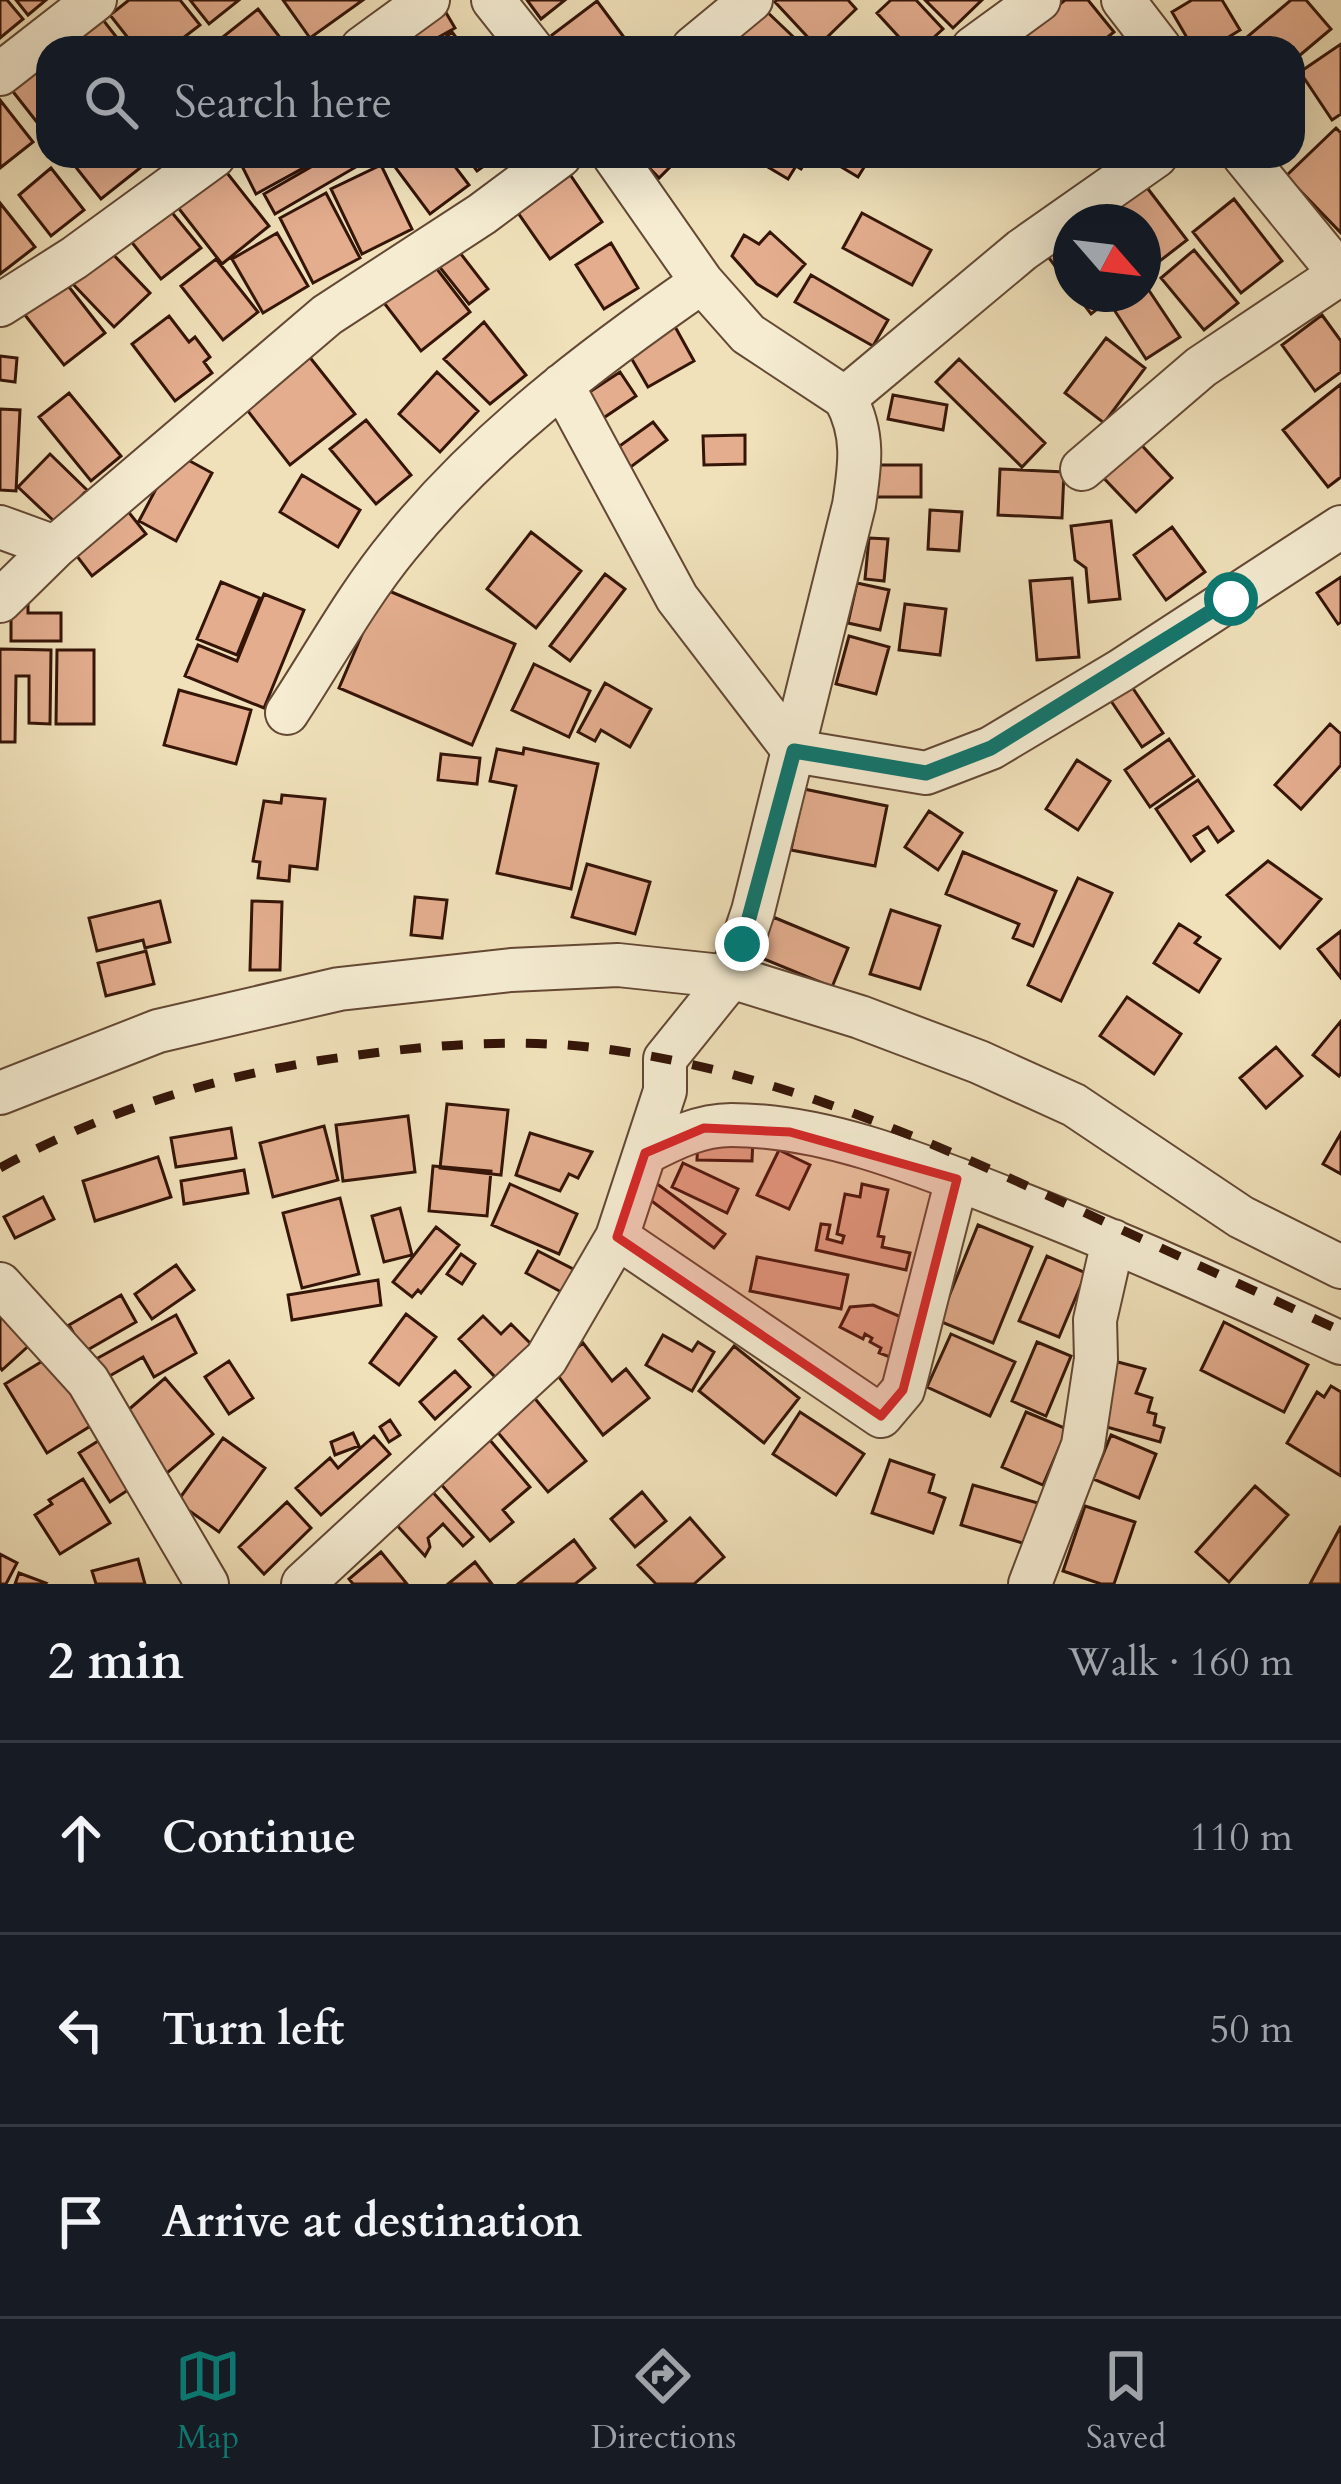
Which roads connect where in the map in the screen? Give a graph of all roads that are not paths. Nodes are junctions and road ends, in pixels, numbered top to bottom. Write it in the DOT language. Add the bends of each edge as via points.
graph roads {
  1 [pos="95,0"];
  2 [pos="428,0"];
  3 [pos="493,0"];
  4 [pos="751,0"];
  5 [pos="1039,0"];
  6 [pos="1123,0"];
  7 [pos="49,36"];
  8 [pos="378,36"];
  9 [pos="522,36"];
  10 [pos="708,36"];
  11 [pos="990,36"];
  12 [pos="1151,36"];
  13 [pos="36,46"];
  14 [pos="0,74"];
  15 [pos="198,168"];
  16 [pos="544,168"];
  17 [pos="623,168"];
  18 [pos="1139,168"];
  19 [pos="1254,168"];
  20 [pos="1340,274"];
  21 [pos="703,281"];
  22 [pos="0,305"];
  23 [pos="562,385"];
  24 [pos="845,398"];
  25 [pos="1082,469"];
  26 [pos="0,527"];
  27 [pos="1341,527"];
  28 [pos="55,547"];
  29 [pos="0,601"];
  30 [pos="287,713"];
  31 [pos="794,751"];
  32 [pos="730,977"];
  33 [pos="0,1093"];
  34 [pos="645,1153"];
  35 [pos="957,1179"];
  36 [pos="617,1237"];
  37 [pos="1113,1241"];
  38 [pos="1341,1267"];
  39 [pos="0,1284"];
  40 [pos="1341,1343"];
  41 [pos="207,1584"];
  42 [pos="303,1584"];
  43 [pos="1030,1584"];
  1 -- 7 [label="street"];
  2 -- 8 [label="street"];
  3 -- 9 [label="street"];
  4 -- 10 [label="street"];
  5 -- 11 [label="street"];
  6 -- 12 [label="street"];
  13 -- 14 [label="street"];
  15 -- 22 [label="street"];
  16 -- 28 [label="street" via="327,315"];
  17 -- 21 [label="street"];
  18 -- 24 [label="street" via="1022,250"];
  19 -- 20 [label="street"];
  20 -- 25 [label="street" via="1201,367"];
  21 -- 23 [label="street"];
  21 -- 24 [label="street" via="748,334"];
  23 -- 30 [label="street" via="483,454 398,546"];
  23 -- 31 [label="street" via="677,598"];
  24 -- 31 [label="street" via="861,453 854,505"];
  26 -- 28 [label="street"];
  27 -- 31 [label="street" via="991,748 926,773"];
  28 -- 29 [label="street"];
  31 -- 32 [label="street"];
  32 -- 33 [label="street" via="618,965 339,989 158,1031"];
  32 -- 34 [label="street" via="665,1059 665,1091"];
  32 -- 38 [label="street" via="860,1017 1074,1105 1241,1217"];
  34 -- 35 [label="street" via="731,1125 875,1151"];
  34 -- 36 [label="street"];
  35 -- 36 [label="street" via="903,1390 881,1416"];
  35 -- 37 [label="street"];
  36 -- 42 [label="street" via="546,1359"];
  37 -- 40 [label="street"];
  37 -- 43 [label="street" via="1082,1445"];
  39 -- 41 [label="street" via="88,1381"];
}
